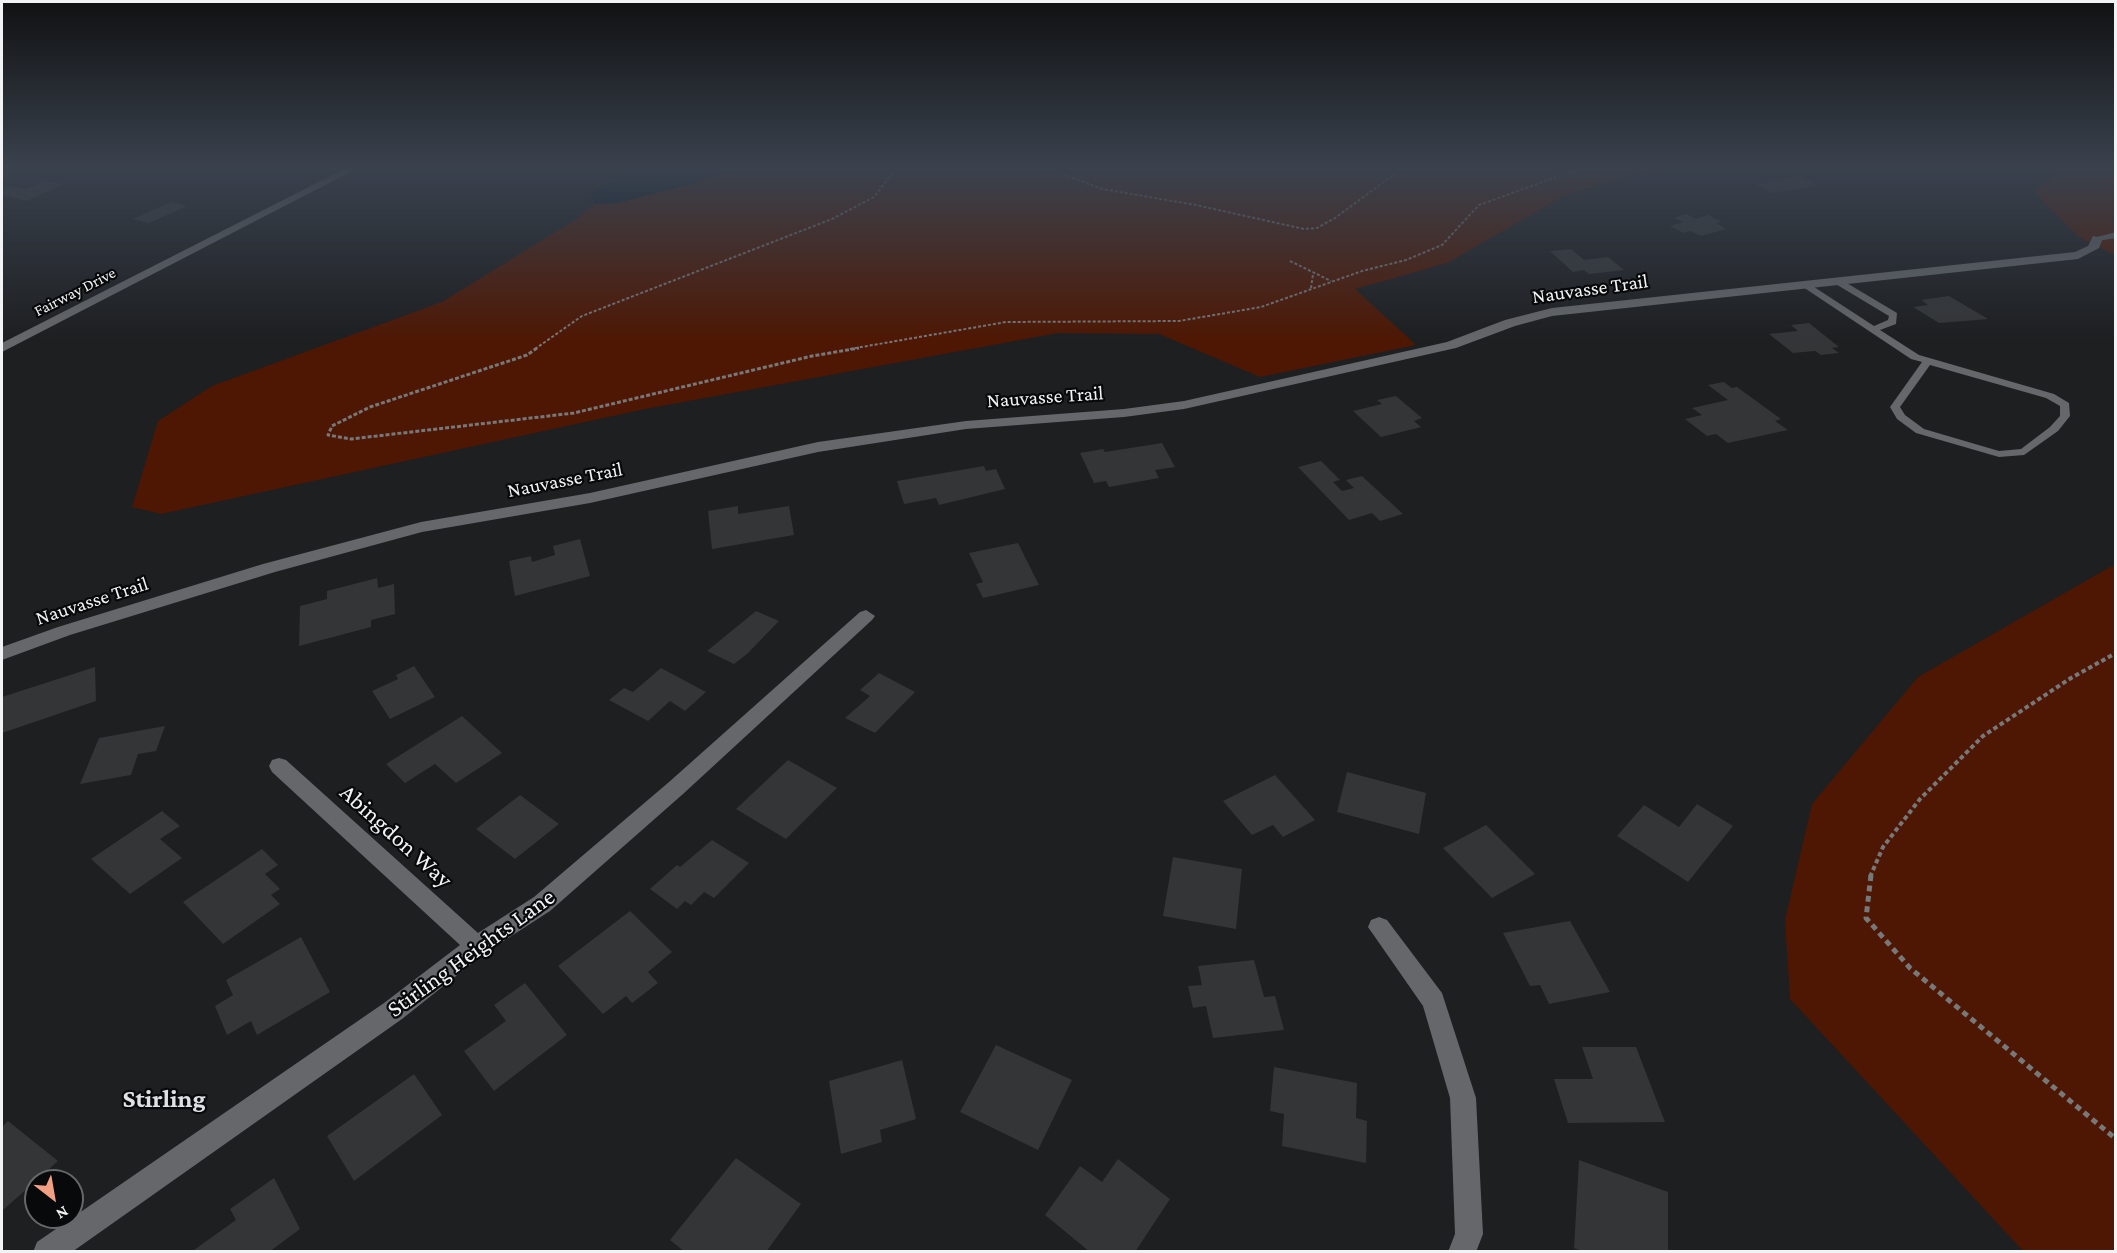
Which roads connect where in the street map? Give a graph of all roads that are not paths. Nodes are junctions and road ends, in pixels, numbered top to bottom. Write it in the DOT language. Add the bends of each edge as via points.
graph roads {
  1 [pos="241,225"];
  2 [pos="2115,235"];
  3 [pos="2097,238"];
  4 [pos="1837,281"];
  5 [pos="1805,285"];
  6 [pos="1874,329"];
  7 [pos="2,348"];
  8 [pos="1927,362"];
  9 [pos="866,616"];
  10 [pos="2,654"];
  11 [pos="279,766"];
  12 [pos="1379,927"];
  13 [pos="477,946"];
  14 [pos="46,1251"];
  15 [pos="1461,1251"];
  1 -- 7 [label="street, Fairway Drive"];
  2 -- 3 [label="lane"];
  3 -- 4 [label="street, Nauvasse Trail" via="2093,248 2078,255"];
  4 -- 5 [label="street, Nauvasse Trail"];
  4 -- 6 [label="lane" via="1894,315 1893,322"];
  5 -- 6 [label="lane"];
  5 -- 10 [label="street, Nauvasse Trail" via="1552,312 1451,345 1184,405 899,433 590,498 421,527 258,571"];
  6 -- 8 [label="lane"];
  8 -- 8 [label="lane" via="2050,396 2065,405 2065,416 2024,452 1999,454 1920,431 1901,417 1895,407"];
  9 -- 13 [label="street, Stirling Heights Lane" via="542,904"];
  11 -- 13 [label="street, Abingdon Way"];
  12 -- 15 [label="street" via="1434,1001 1463,1098 1469,1234"];
  13 -- 14 [label="street, Stirling Heights Lane" via="393,1011"];
}
